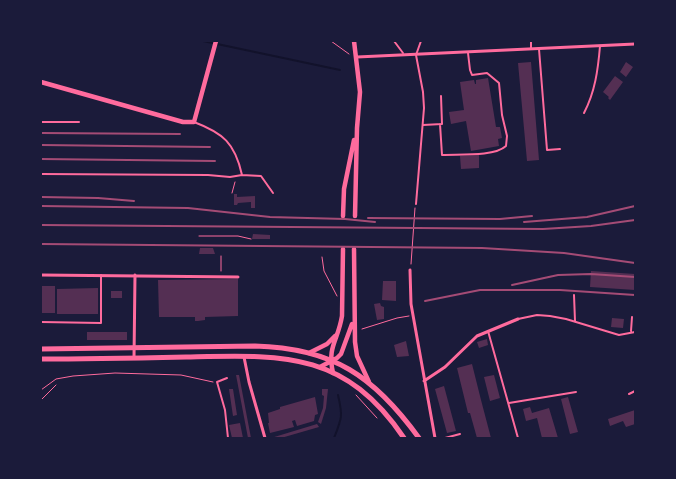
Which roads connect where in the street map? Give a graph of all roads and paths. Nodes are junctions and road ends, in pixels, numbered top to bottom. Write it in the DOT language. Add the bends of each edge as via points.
graph roads {
  1 [pos="216,41"];
  2 [pos="331,41"];
  3 [pos="354,41"];
  4 [pos="394,41"];
  5 [pos="421,41"];
  6 [pos="531,41"];
  7 [pos="635,44"];
  8 [pos="600,46"];
  9 [pos="531,49"];
  10 [pos="540,49"];
  11 [pos="468,53"];
  12 [pos="416,55"];
  13 [pos="405,56"];
  14 [pos="357,57"];
  15 [pos="41,82"];
  16 [pos="441,96"];
  17 [pos="584,113"];
  18 [pos="41,122"];
  19 [pos="78,122"];
  20 [pos="194,122"];
  21 [pos="440,124"];
  22 [pos="422,125"];
  23 [pos="357,128"];
  24 [pos="560,149"];
  25 [pos="41,174"];
  26 [pos="242,175"];
  27 [pos="232,193"];
  28 [pos="273,193"];
  29 [pos="416,204"];
  30 [pos="343,216"];
  31 [pos="355,216"];
  32 [pos="199,236"];
  33 [pos="251,239"];
  34 [pos="343,249"];
  35 [pos="354,249"];
  36 [pos="221,256"];
  37 [pos="322,257"];
  38 [pos="410,270"];
  39 [pos="41,275"];
  40 [pos="101,275"];
  41 [pos="135,275"];
  42 [pos="222,275"];
  43 [pos="238,277"];
  44 [pos="574,295"];
  45 [pos="343,301"];
  46 [pos="354,301"];
  47 [pos="412,316"];
  48 [pos="632,317"];
  49 [pos="518,319"];
  50 [pos="354,321"];
  51 [pos="574,321"];
  52 [pos="41,322"];
  53 [pos="362,329"];
  54 [pos="488,331"];
  55 [pos="631,332"];
  56 [pos="635,332"];
  57 [pos="338,334"];
  58 [pos="134,347"];
  59 [pos="41,349"];
  60 [pos="309,353"];
  61 [pos="244,356"];
  62 [pos="134,358"];
  63 [pos="41,359"];
  64 [pos="330,360"];
  65 [pos="320,367"];
  66 [pos="333,373"];
  67 [pos="228,378"];
  68 [pos="424,381"];
  69 [pos="217,382"];
  70 [pos="369,382"];
  71 [pos="56,385"];
  72 [pos="41,390"];
  73 [pos="635,391"];
  74 [pos="576,392"];
  75 [pos="354,393"];
  76 [pos="629,394"];
  77 [pos="41,400"];
  78 [pos="509,403"];
  79 [pos="377,418"];
  80 [pos="460,434"];
  81 [pos="228,438"];
  82 [pos="264,438"];
  83 [pos="404,438"];
  84 [pos="419,438"];
  85 [pos="435,438"];
  86 [pos="445,438"];
  87 [pos="518,438"];
  1 -- 20 [label="street"];
  2 -- 14 [label="path"];
  3 -- 14 [label="street"];
  4 -- 13 [label="lane"];
  5 -- 12 [label="lane"];
  6 -- 9 [label="lane"];
  7 -- 8 [label="street"];
  8 -- 10 [label="street"];
  8 -- 17 [label="lane" via="593,95"];
  9 -- 10 [label="street"];
  9 -- 11 [label="street"];
  10 -- 24 [label="lane" via="547,150"];
  11 -- 12 [label="street"];
  11 -- 21 [label="lane" via="472,74 487,73 499,83 506,146 484,153 442,155"];
  12 -- 13 [label="street"];
  12 -- 22 [label="lane" via="424,92"];
  13 -- 14 [label="street"];
  14 -- 23 [label="street" via="360,92"];
  15 -- 20 [label="street" via="175,120"];
  16 -- 21 [label="lane"];
  18 -- 19 [label="lane"];
  20 -- 26 [label="lane" via="228,140 239,160"];
  21 -- 22 [label="lane"];
  22 -- 29 [label="lane"];
  23 -- 30 [label="street" via="344,189"];
  23 -- 31 [label="street"];
  25 -- 26 [label="lane"];
  26 -- 27 [label="path" via="236,177"];
  26 -- 28 [label="lane" via="261,176"];
  29 -- 38 [label="path"];
  32 -- 33 [label="path"];
  34 -- 45 [label="street"];
  35 -- 46 [label="street"];
  36 -- 42 [label="path"];
  37 -- 45 [label="path" via="324,271"];
  38 -- 47 [label="street"];
  39 -- 40 [label="street"];
  40 -- 41 [label="street"];
  40 -- 52 [label="lane" via="101,323"];
  41 -- 42 [label="street"];
  41 -- 58 [label="street"];
  42 -- 43 [label="street"];
  44 -- 51 [label="lane"];
  45 -- 46 [label="street"];
  45 -- 57 [label="street"];
  46 -- 50 [label="street"];
  47 -- 53 [label="path"];
  47 -- 68 [label="street"];
  48 -- 55 [label="lane"];
  49 -- 51 [label="lane" via="543,315"];
  49 -- 54 [label="street"];
  50 -- 64 [label="street" via="341,354"];
  50 -- 70 [label="street" via="357,356"];
  51 -- 55 [label="lane" via="619,335"];
  54 -- 68 [label="street" via="477,336 445,367"];
  54 -- 78 [label="lane"];
  55 -- 56 [label="lane"];
  57 -- 60 [label="street"];
  57 -- 64 [label="street"];
  58 -- 59 [label="main road"];
  58 -- 60 [label="main road" via="261,346"];
  58 -- 62 [label="street"];
  60 -- 64 [label="main road"];
  61 -- 62 [label="main road"];
  61 -- 65 [label="main road" via="282,358"];
  61 -- 82 [label="street"];
  62 -- 63 [label="main road"];
  64 -- 65 [label="street"];
  64 -- 66 [label="street"];
  64 -- 70 [label="main road"];
  65 -- 66 [label="main road"];
  66 -- 83 [label="main road" via="370,397"];
  67 -- 69 [label="lane"];
  68 -- 85 [label="street"];
  69 -- 72 [label="path" via="181,375 115,373 56,379"];
  69 -- 81 [label="lane"];
  70 -- 84 [label="main road" via="391,402"];
  71 -- 77 [label="path"];
  73 -- 76 [label="lane"];
  74 -- 78 [label="lane"];
  75 -- 79 [label="path"];
  78 -- 87 [label="lane"];
  80 -- 86 [label="lane"];
}
